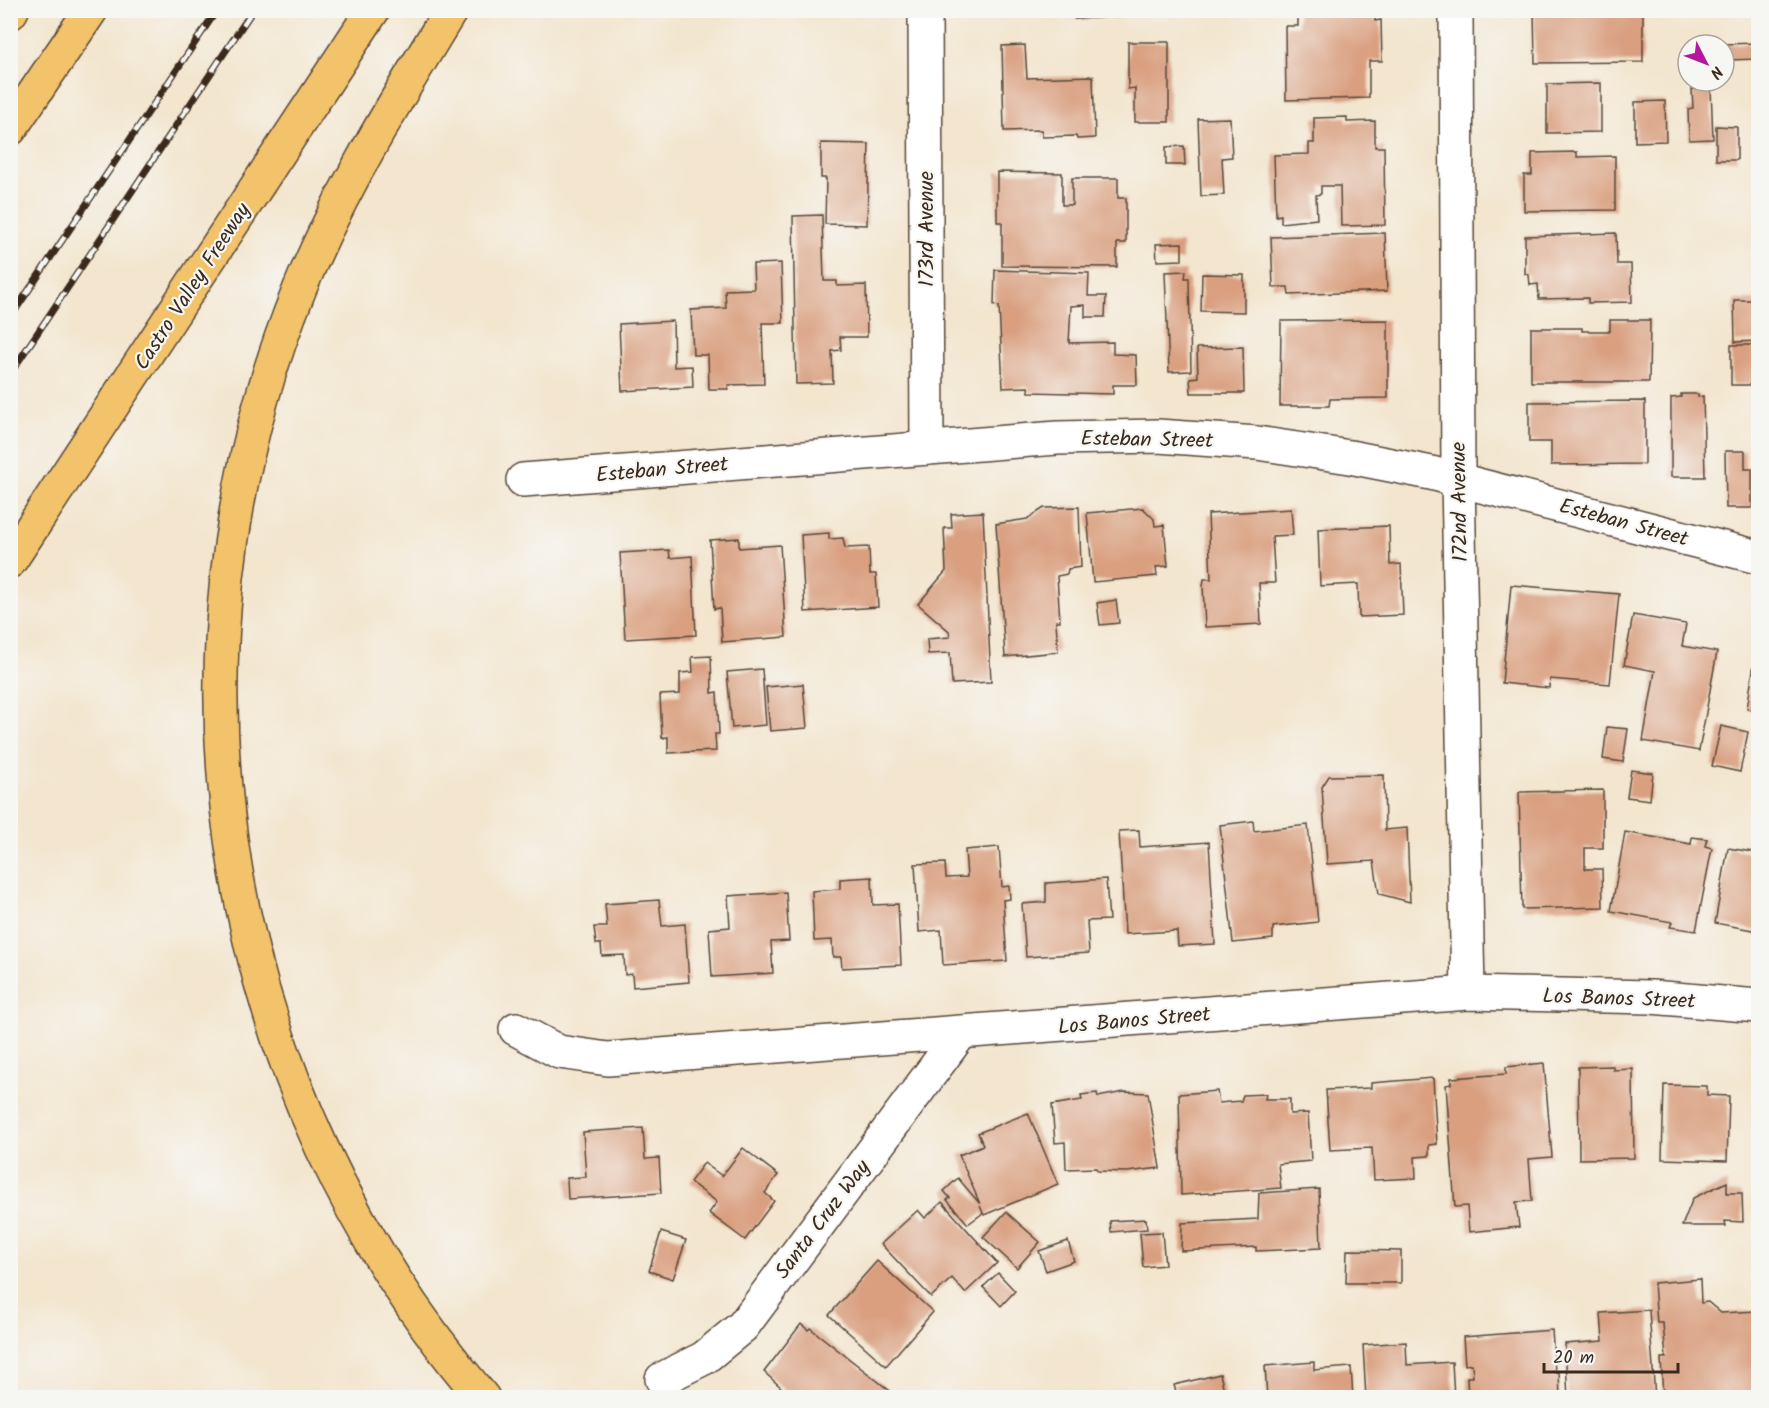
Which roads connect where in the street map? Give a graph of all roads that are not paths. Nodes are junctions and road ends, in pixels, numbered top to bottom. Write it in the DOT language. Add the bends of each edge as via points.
graph roads {
  1 [pos="91,10"];
  2 [pos="373,10"];
  3 [pos="451,10"];
  4 [pos="925,10"];
  5 [pos="1456,10"];
  6 [pos="10,129"];
  7 [pos="927,448"];
  8 [pos="1458,479"];
  9 [pos="523,480"];
  10 [pos="1758,557"];
  11 [pos="10,561"];
  12 [pos="1468,993"];
  13 [pos="1758,1006"];
  14 [pos="516,1029"];
  15 [pos="960,1034"];
  16 [pos="662,1379"];
  17 [pos="483,1398"];
  1 -- 6 [label="highway"];
  2 -- 11 [label="highway, Castro Valley Freeway"];
  3 -- 17 [label="highway" via="340,203 284,334 256,424 235,520 223,617 221,711 232,855 264,995 296,1088 336,1178 382,1261 437,1341"];
  4 -- 7 [label="street, 173rd Avenue"];
  5 -- 8 [label="street, 172nd Avenue"];
  7 -- 8 [label="street, Esteban Street" via="1057,438 1158,436 1257,443"];
  7 -- 9 [label="street, Esteban Street"];
  8 -- 10 [label="street, Esteban Street"];
  8 -- 12 [label="street, 172nd Avenue"];
  12 -- 13 [label="street, Los Banos Street" via="1651,997"];
  12 -- 15 [label="street, Los Banos Street"];
  14 -- 15 [label="street, Los Banos Street" via="559,1052 608,1059"];
  15 -- 16 [label="street, Santa Cruz Way" via="743,1326 704,1358"];
}
